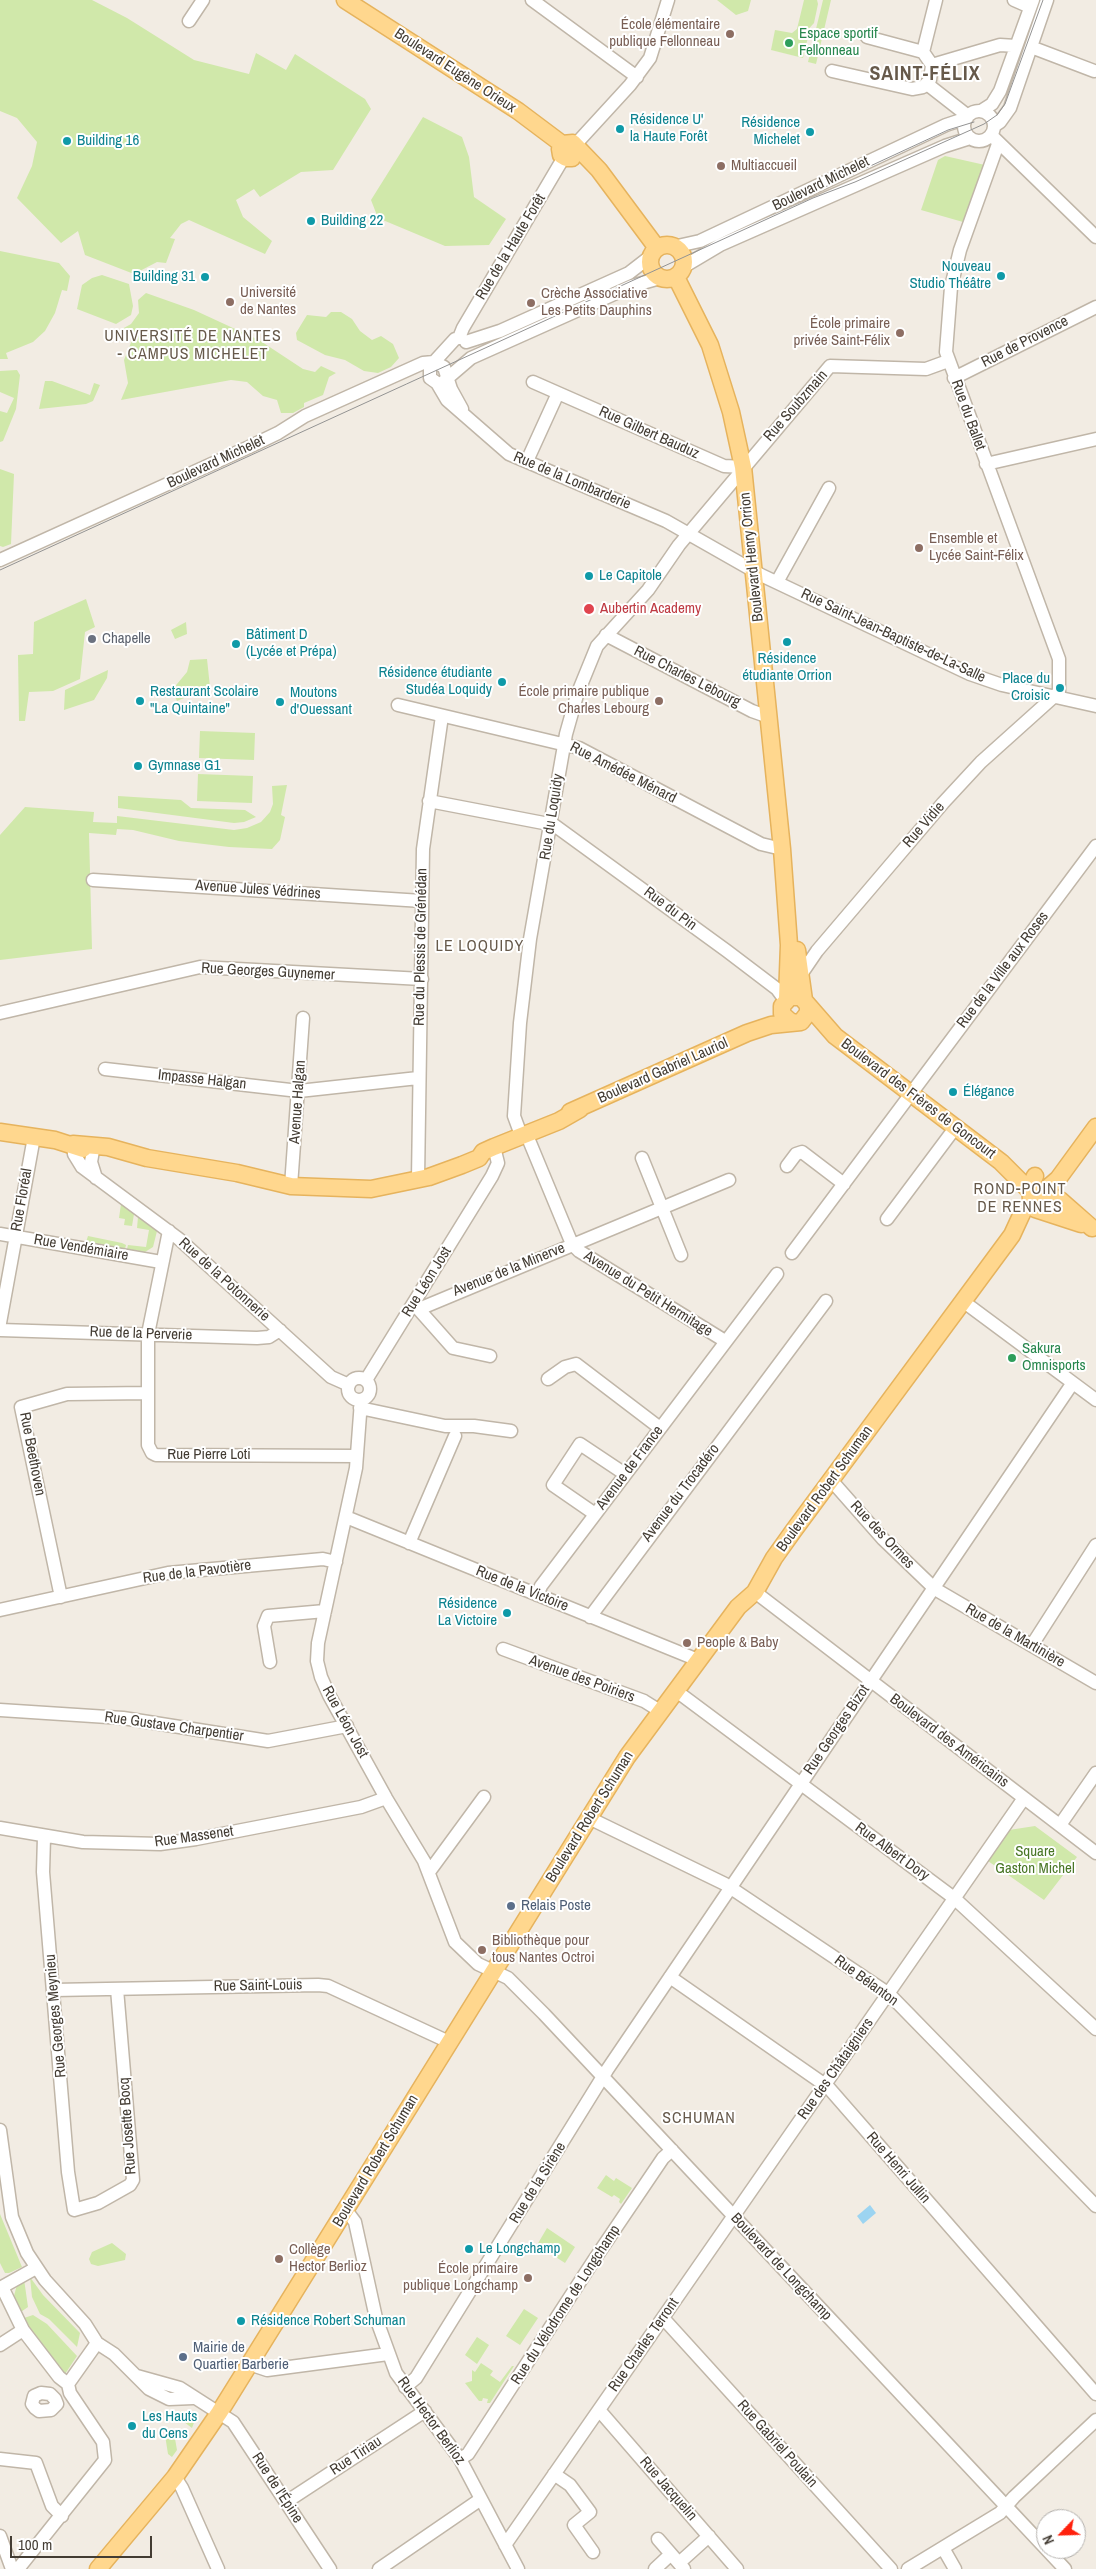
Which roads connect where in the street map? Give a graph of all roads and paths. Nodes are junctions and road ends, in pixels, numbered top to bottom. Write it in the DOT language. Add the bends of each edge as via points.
graph roads {
  1 [pos="203,0"];
  2 [pos="532,0"];
  3 [pos="668,0"];
  4 [pos="936,0"];
  5 [pos="1014,0"];
  6 [pos="1047,0"];
  7 [pos="349,1"];
  8 [pos="1031,3"];
  9 [pos="189,21"];
  10 [pos="867,37"];
  11 [pos="1016,46"];
  12 [pos="1031,47"];
  13 [pos="923,52"];
  14 [pos="932,65"];
  15 [pos="832,71"];
  16 [pos="1094,71"];
  17 [pos="636,77"];
  18 [pos="927,84"];
  19 [pos="981,111"];
  20 [pos="967,117"];
  21 [pos="994,135"];
  22 [pos="970,138"];
  23 [pos="570,150"];
  24 [pos="1096,237"];
  25 [pos="660,250"];
  26 [pos="673,274"];
  27 [pos="1096,306"];
  28 [pos="459,342"];
  29 [pos="469,360"];
  30 [pos="948,361"];
  31 [pos="432,363"];
  32 [pos="954,378"];
  33 [pos="442,381"];
  34 [pos="534,382"];
  35 [pos="558,393"];
  36 [pos="1096,439"];
  37 [pos="527,462"];
  38 [pos="986,464"];
  39 [pos="743,467"];
  40 [pos="830,488"];
  41 [pos="689,534"];
  42 [pos="0,560"];
  43 [pos="752,570"];
  44 [pos="778,582"];
  45 [pos="606,635"];
  46 [pos="1056,697"];
  47 [pos="398,705"];
  48 [pos="1093,706"];
  49 [pos="442,716"];
  50 [pos="769,717"];
  51 [pos="564,743"];
  52 [pos="429,801"];
  53 [pos="550,824"];
  54 [pos="1096,846"];
  55 [pos="782,849"];
  56 [pos="93,880"];
  57 [pos="422,901"];
  58 [pos="797,951"];
  59 [pos="817,951"];
  60 [pos="800,976"];
  61 [pos="422,979"];
  62 [pos="806,1003"];
  63 [pos="789,1011"];
  64 [pos="0,1013"];
  65 [pos="303,1018"];
  66 [pos="835,1036"];
  67 [pos="105,1069"];
  68 [pos="418,1078"];
  69 [pos="299,1091"];
  70 [pos="911,1094"];
  71 [pos="1096,1127"];
  72 [pos="955,1128"];
  73 [pos="0,1132"];
  74 [pos="524,1134"];
  75 [pos="34,1137"];
  76 [pos="73,1144"];
  77 [pos="93,1148"];
  78 [pos="489,1150"];
  79 [pos="642,1158"];
  80 [pos="787,1166"];
  81 [pos="96,1178"];
  82 [pos="418,1179"];
  83 [pos="729,1180"];
  84 [pos="291,1183"];
  85 [pos="844,1184"];
  86 [pos="1041,1194"];
  87 [pos="661,1208"];
  88 [pos="886,1219"];
  89 [pos="1094,1229"];
  90 [pos="169,1231"];
  91 [pos="0,1234"];
  92 [pos="15,1237"];
  93 [pos="572,1244"];
  94 [pos="792,1253"];
  95 [pos="681,1255"];
  96 [pos="161,1262"];
  97 [pos="777,1274"];
  98 [pos="826,1301"];
  99 [pos="964,1302"];
  100 [pos="416,1307"];
  101 [pos="0,1323"];
  102 [pos="0,1330"];
  103 [pos="280,1330"];
  104 [pos="148,1334"];
  105 [pos="725,1342"];
  106 [pos="490,1356"];
  107 [pos="548,1379"];
  108 [pos="366,1380"];
  109 [pos="1072,1384"];
  110 [pos="349,1385"];
  111 [pos="148,1393"];
  112 [pos="1096,1400"];
  113 [pos="360,1404"];
  114 [pos="660,1428"];
  115 [pos="511,1432"];
  116 [pos="454,1436"];
  117 [pos="357,1456"];
  118 [pos="625,1474"];
  119 [pos="831,1480"];
  120 [pos="595,1514"];
  121 [pos="346,1517"];
  122 [pos="409,1543"];
  123 [pos="1096,1545"];
  124 [pos="336,1562"];
  125 [pos="935,1589"];
  126 [pos="755,1592"];
  127 [pos="537,1595"];
  128 [pos="61,1597"];
  129 [pos="0,1610"];
  130 [pos="325,1611"];
  131 [pos="590,1617"];
  132 [pos="1032,1645"];
  133 [pos="503,1649"];
  134 [pos="698,1660"];
  135 [pos="270,1662"];
  136 [pos="871,1681"];
  137 [pos="1096,1683"];
  138 [pos="675,1690"];
  139 [pos="0,1710"];
  140 [pos="660,1712"];
  141 [pos="347,1726"];
  142 [pos="1096,1773"];
  143 [pos="801,1785"];
  144 [pos="484,1797"];
  145 [pos="386,1798"];
  146 [pos="1024,1798"];
  147 [pos="589,1818"];
  148 [pos="1060,1825"];
  149 [pos="0,1828"];
  150 [pos="44,1837"];
  151 [pos="1096,1853"];
  152 [pos="429,1872"];
  153 [pos="730,1888"];
  154 [pos="954,1898"];
  155 [pos="493,1971"];
  156 [pos="670,1977"];
  157 [pos="117,1989"];
  158 [pos="54,1990"];
  159 [pos="888,1994"];
  160 [pos="1096,2029"];
  161 [pos="449,2042"];
  162 [pos="603,2077"];
  163 [pos="825,2085"];
  164 [pos="0,2130"];
  165 [pos="672,2150"];
  166 [pos="71,2194"];
  167 [pos="1096,2206"];
  168 [pos="346,2210"];
  169 [pos="734,2216"];
  170 [pos="36,2268"];
  171 [pos="1,2286"];
  172 [pos="663,2318"];
  173 [pos="24,2330"];
  174 [pos="97,2343"];
  175 [pos="0,2346"];
  176 [pos="388,2354"];
  177 [pos="249,2364"];
  178 [pos="405,2387"];
  179 [pos="69,2388"];
  180 [pos="1096,2394"];
  181 [pos="55,2399"];
  182 [pos="598,2410"];
  183 [pos="425,2411"];
  184 [pos="219,2413"];
  185 [pos="1096,2420"];
  186 [pos="460,2459"];
  187 [pos="0,2460"];
  188 [pos="554,2474"];
  189 [pos="174,2477"];
  190 [pos="481,2499"];
  191 [pos="286,2502"];
  192 [pos="1005,2507"];
  193 [pos="62,2516"];
  194 [pos="0,2536"];
  195 [pos="709,2536"];
  196 [pos="658,2538"];
  197 [pos="505,2545"];
  198 [pos="943,2548"];
  199 [pos="593,2552"];
  200 [pos="678,2562"];
  201 [pos="12,2569"];
  202 [pos="18,2569"];
  203 [pos="98,2569"];
  204 [pos="218,2569"];
  205 [pos="330,2569"];
  206 [pos="379,2569"];
  207 [pos="518,2569"];
  208 [pos="655,2569"];
  209 [pos="737,2569"];
  210 [pos="891,2569"];
  211 [pos="908,2569"];
  212 [pos="955,2569"];
  213 [pos="1065,2569"];
  1 -- 9 [label="street"];
  2 -- 17 [label="street"];
  3 -- 17 [label="street, Rue de la Haute Forêt" via="652,54"];
  4 -- 13 [label="street"];
  5 -- 8 [label="street"];
  6 -- 12 [label="street"];
  7 -- 23 [label="main road, Boulevard Eugène Orieux" via="518,111"];
  8 -- 11 [label="street"];
  10 -- 13 [label="street"];
  11 -- 14 [label="street" via="1000,45"];
  11 -- 19 [label="street" via="996,100"];
  12 -- 16 [label="street"];
  12 -- 21 [label="street" via="1010,108"];
  13 -- 14 [label="street"];
  14 -- 18 [label="street" via="932,75"];
  15 -- 18 [label="street" via="912,89"];
  17 -- 23 [label="street, Rue de la Haute Forêt"];
  18 -- 20 [label="street"];
  19 -- 20 [label="street"];
  19 -- 21 [label="street" via="990,116"];
  20 -- 22 [label="street" via="964,128"];
  20 -- 25 [label="street, Boulevard Michelet" via="700,241"];
  21 -- 22 [label="street" via="980,141"];
  21 -- 24 [label="street"];
  21 -- 30 [label="street, Rue du Ballet" via="953,278 946,352"];
  22 -- 26 [label="street, Boulevard Michelet" via="720,245"];
  23 -- 25 [label="main road, Boulevard Eugène Orieux" via="599,170"];
  23 -- 28 [label="street, Rue de la Haute Forêt" via="463,328"];
  25 -- 26 [label="main road" via="682,255"];
  25 -- 26 [label="main road" via="651,270"];
  25 -- 28 [label="street, Boulevard Michelet" via="629,273 500,331"];
  26 -- 29 [label="street, Boulevard Michelet" via="632,286"];
  26 -- 39 [label="main road, Boulevard Henry Orrion" via="710,345 731,412"];
  27 -- 32 [label="street, Rue de Provence"];
  28 -- 29 [label="street" via="471,349"];
  28 -- 31 [label="street, Boulevard Michelet"];
  29 -- 33 [label="street, Boulevard Michelet"];
  30 -- 32 [label="street, Rue du Ballet"];
  30 -- 39 [label="street, Rue Soubzmain" via="926,369 830,366"];
  31 -- 33 [label="street, Rue de la Lombarderie" via="430,378"];
  31 -- 42 [label="street, Boulevard Michelet" via="410,368 305,416 257,444"];
  32 -- 38 [label="street, Rue du Ballet"];
  33 -- 37 [label="street, Rue de la Lombarderie" via="447,400 500,448"];
  34 -- 35 [label="street, Rue Gilbert Bauduz"];
  35 -- 37 [label="street"];
  35 -- 39 [label="street, Rue Gilbert Bauduz" via="724,466"];
  36 -- 38 [label="street"];
  37 -- 41 [label="street, Rue de la Lombarderie" via="666,521"];
  38 -- 46 [label="street, Rue du Ballet" via="1058,659 1060,681"];
  39 -- 41 [label="street, Rue du Loquidy"];
  39 -- 43 [label="main road, Boulevard Henry Orrion"];
  40 -- 44 [label="street"];
  41 -- 43 [label="street, Rue de la Lombarderie"];
  41 -- 45 [label="street, Rue du Loquidy" via="648,590"];
  43 -- 44 [label="street, Rue Saint-Jean-Baptiste-de-La-Salle"];
  43 -- 50 [label="main road, Boulevard Henry Orrion"];
  44 -- 46 [label="street, Rue Saint-Jean-Baptiste-de-La-Salle" via="970,674"];
  45 -- 50 [label="street, Rue Charles Lebourg"];
  45 -- 51 [label="street, Rue du Loquidy" via="596,646 577,695"];
  46 -- 48 [label="street"];
  46 -- 59 [label="street, Rue Vidie" via="1039,708 962,782"];
  47 -- 49 [label="street, Rue Amédée Ménard"];
  49 -- 51 [label="street, Rue Amédée Ménard"];
  49 -- 52 [label="street, Rue du Plessis de Grénédan"];
  50 -- 55 [label="main road, Boulevard Henry Orrion"];
  51 -- 53 [label="street, Rue du Loquidy"];
  51 -- 55 [label="street, Rue Amédée Ménard" via="637,777 761,844"];
  52 -- 53 [label="street, Rue du Pin"];
  52 -- 57 [label="street, Rue du Plessis de Grénédan"];
  53 -- 63 [label="street, Rue du Pin" via="578,840 777,989"];
  53 -- 74 [label="street, Rue du Loquidy" via="530,939 520,1023 514,1116"];
  54 -- 70 [label="street, Rue de la Ville aux Roses"];
  55 -- 58 [label="main road, Boulevard Henry Orrion" via="790,882"];
  55 -- 63 [label="main road, Boulevard Henry Orrion" via="789,951"];
  56 -- 57 [label="street, Avenue Jules Védrines"];
  57 -- 61 [label="street, Rue du Plessis de Grénédan"];
  58 -- 59 [label="street" via="806,955"];
  58 -- 60 [label="main road, Boulevard Henry Orrion"];
  59 -- 60 [label="street, Rue Vidie"];
  60 -- 62 [label="main road, Boulevard Henry Orrion"];
  61 -- 64 [label="street, Rue Georges Guynemer" via="200,967"];
  61 -- 68 [label="street, Rue du Plessis de Grénédan"];
  62 -- 63 [label="main road" via="798,996"];
  62 -- 63 [label="main road" via="806,1017"];
  62 -- 66 [label="main road, Boulevard des Frères de Goncourt"];
  63 -- 66 [label="main road, Boulevard des Frères de Goncourt"];
  63 -- 74 [label="main road, Boulevard Gabriel Lauriol" via="747,1034 533,1133"];
  65 -- 69 [label="street, Avenue Halgan"];
  66 -- 70 [label="main road, Boulevard des Frères de Goncourt"];
  67 -- 69 [label="street, Impasse Halgan"];
  68 -- 69 [label="street, Impasse Halgan"];
  68 -- 82 [label="street, Rue du Plessis de Grénédan"];
  69 -- 84 [label="street, Avenue Halgan"];
  70 -- 72 [label="main road, Boulevard des Frères de Goncourt"];
  70 -- 85 [label="street, Rue de la Ville aux Roses"];
  71 -- 86 [label="main road, Boulevard Robert Schuman" via="1066,1170"];
  72 -- 86 [label="main road, Boulevard des Frères de Goncourt"];
  72 -- 88 [label="street"];
  73 -- 75 [label="main road, Boulevard Gabriel Lauriol"];
  74 -- 78 [label="main road, Boulevard Gabriel Lauriol"];
  74 -- 93 [label="street, Rue du Loquidy"];
  75 -- 76 [label="main road, Boulevard Gabriel Lauriol"];
  75 -- 92 [label="street, Rue Floréal"];
  76 -- 77 [label="main road, Boulevard Gabriel Lauriol"];
  76 -- 81 [label="street, Rue de la Potonnerie" via="76,1159"];
  77 -- 81 [label="street" via="92,1168"];
  77 -- 84 [label="main road, Boulevard Gabriel Lauriol"];
  78 -- 82 [label="main road, Boulevard Gabriel Lauriol" via="472,1162"];
  78 -- 100 [label="street, Rue Léon Jost" via="487,1183"];
  79 -- 87 [label="street"];
  80 -- 85 [label="street" via="796,1154 802,1152"];
  81 -- 90 [label="street, Rue de la Potonnerie"];
  82 -- 84 [label="main road, Boulevard Gabriel Lauriol" via="366,1189"];
  83 -- 87 [label="street, Avenue de la Minerve"];
  85 -- 94 [label="street, Rue de la Ville aux Roses"];
  86 -- 89 [label="main road, Boulevard des Frères de Goncourt"];
  86 -- 99 [label="main road, Boulevard Robert Schuman"];
  87 -- 93 [label="street, Avenue de la Minerve"];
  87 -- 95 [label="street"];
  90 -- 96 [label="street, Rue Pierre Loti"];
  90 -- 103 [label="street, Rue de la Potonnerie"];
  91 -- 92 [label="street, Rue Vendémiaire"];
  92 -- 96 [label="street, Rue Vendémiaire"];
  92 -- 101 [label="street, Rue Floréal"];
  93 -- 100 [label="street, Avenue de la Minerve"];
  93 -- 105 [label="street, Avenue du Petit Hermitage" via="578,1251"];
  96 -- 104 [label="street, Rue Pierre Loti"];
  97 -- 105 [label="street, Avenue de France"];
  98 -- 131 [label="street, Avenue du Trocadéro"];
  99 -- 109 [label="street"];
  99 -- 119 [label="main road, Boulevard Robert Schuman"];
  100 -- 106 [label="street" via="453,1348"];
  100 -- 108 [label="street, Rue Léon Jost"];
  102 -- 104 [label="street, Rue de la Perverie"];
  103 -- 104 [label="street, Rue de la Perverie" via="269,1337 257,1338"];
  103 -- 110 [label="street, Rue de la Potonnerie" via="331,1377"];
  104 -- 111 [label="street, Rue Pierre Loti"];
  105 -- 114 [label="street, Avenue de France"];
  107 -- 114 [label="street" via="565,1367 576,1364"];
  108 -- 110 [label="street" via="356,1379"];
  108 -- 113 [label="street" via="371,1387 370,1393"];
  109 -- 112 [label="street"];
  109 -- 125 [label="street, Rue Georges Bizot"];
  110 -- 113 [label="street" via="351,1397"];
  111 -- 117 [label="street, Rue Pierre Loti" via="148,1445 156,1455"];
  111 -- 128 [label="street, Rue Beethoven" via="67,1394 21,1407"];
  113 -- 115 [label="street" via="445,1426 474,1426"];
  113 -- 117 [label="street, Rue Léon Jost"];
  114 -- 118 [label="street, Avenue de France"];
  116 -- 122 [label="street"];
  117 -- 121 [label="street, Rue Léon Jost"];
  118 -- 120 [label="street, Avenue de France"];
  118 -- 120 [label="street" via="580,1444 553,1485"];
  119 -- 125 [label="street, Rue des Ormes" via="883,1539"];
  119 -- 126 [label="main road, Boulevard Robert Schuman" via="774,1558"];
  120 -- 127 [label="street, Avenue de France"];
  121 -- 122 [label="street, Rue de la Victoire"];
  121 -- 124 [label="street, Rue Léon Jost"];
  122 -- 127 [label="street, Rue de la Victoire"];
  123 -- 132 [label="street"];
  124 -- 128 [label="street, Rue de la Pavotière" via="323,1559 168,1573"];
  124 -- 130 [label="street, Rue Léon Jost"];
  125 -- 132 [label="street, Rue de la Martinière"];
  125 -- 136 [label="street, Rue Georges Bizot"];
  126 -- 134 [label="main road, Boulevard Robert Schuman" via="738,1607"];
  126 -- 136 [label="street, Boulevard des Américains"];
  127 -- 131 [label="street, Rue de la Victoire"];
  128 -- 129 [label="street, Rue de la Pavotière"];
  130 -- 135 [label="street" via="268,1616 264,1626"];
  130 -- 141 [label="street, Rue Léon Jost" via="317,1660 325,1687"];
  131 -- 134 [label="street, Rue de la Victoire"];
  132 -- 137 [label="street, Rue de la Martinière"];
  133 -- 140 [label="street, Avenue des Poiriers" via="644,1701"];
  134 -- 138 [label="main road, Boulevard Robert Schuman"];
  136 -- 143 [label="street, Rue Georges Bizot"];
  136 -- 146 [label="street, Boulevard des Américains"];
  138 -- 140 [label="main road, Boulevard Robert Schuman"];
  138 -- 143 [label="street, Rue Albert Dory"];
  139 -- 141 [label="street, Rue Gustave Charpentier" via="122,1718 268,1741"];
  140 -- 147 [label="main road, Boulevard Robert Schuman"];
  141 -- 145 [label="street, Rue Léon Jost"];
  142 -- 148 [label="street"];
  143 -- 153 [label="street, Rue Georges Bizot"];
  143 -- 154 [label="street, Rue Albert Dory"];
  144 -- 152 [label="street"];
  145 -- 150 [label="street, Rue Massenet" via="367,1806 178,1842 107,1844"];
  145 -- 152 [label="street, Rue Léon Jost"];
  146 -- 148 [label="street, Boulevard des Américains"];
  146 -- 154 [label="street, Rue des Châtaigniers"];
  147 -- 153 [label="street, Rue Bélanton"];
  147 -- 155 [label="main road, Boulevard Robert Schuman"];
  148 -- 151 [label="street, Boulevard des Américains"];
  149 -- 150 [label="street, Rue Massenet"];
  150 -- 158 [label="street, Rue Georges Meynieu" via="42,1858"];
  152 -- 155 [label="street, Rue Léon Jost" via="455,1942 469,1958"];
  153 -- 156 [label="street, Rue Georges Bizot"];
  153 -- 159 [label="street, Rue Bélanton"];
  154 -- 159 [label="street, Rue des Châtaigniers"];
  154 -- 160 [label="street, Rue Albert Dory"];
  155 -- 161 [label="main road, Boulevard Robert Schuman"];
  155 -- 162 [label="street, Boulevard de Longchamp" via="508,1978 526,1995"];
  156 -- 162 [label="street, Rue Georges Bizot"];
  156 -- 163 [label="street, Rue Henri Jullin"];
  157 -- 158 [label="street, Rue Saint-Louis"];
  157 -- 161 [label="street, Rue Saint-Louis" via="318,1984"];
  157 -- 166 [label="street, Rue Josette Bocq" via="133,2180 130,2185 82,2209 74,2210"];
  158 -- 166 [label="street, Rue Georges Meynieu"];
  159 -- 163 [label="street, Rue des Châtaigniers"];
  159 -- 167 [label="street, Rue Bélanton"];
  161 -- 168 [label="main road, Boulevard Robert Schuman"];
  162 -- 165 [label="street, Boulevard de Longchamp"];
  162 -- 178 [label="street, Rue de la Sirène" via="416,2378"];
  163 -- 169 [label="street, Rue des Châtaigniers"];
  163 -- 180 [label="street, Rue Henri Jullin"];
  164 -- 170 [label="street" via="12,2217"];
  165 -- 169 [label="street, Boulevard de Longchamp"];
  165 -- 186 [label="street, Rue du Vélodrome de Longchamp" via="663,2158 594,2260 468,2454"];
  168 -- 176 [label="street, Rue Hector Berlioz" via="358,2232 376,2318"];
  168 -- 177 [label="main road, Boulevard Robert Schuman"];
  169 -- 172 [label="street, Rue Charles Terront"];
  169 -- 192 [label="street, Boulevard de Longchamp"];
  170 -- 171 [label="street"];
  170 -- 174 [label="street" via="85,2324"];
  171 -- 173 [label="street"];
  172 -- 182 [label="street, Rue Charles Terront"];
  172 -- 210 [label="street, Rue Gabriel Poulain"];
  173 -- 175 [label="street"];
  173 -- 179 [label="street"];
  174 -- 179 [label="street"];
  174 -- 184 [label="street, Rue de l'Épine" via="137,2376 170,2384"];
  176 -- 177 [label="street" via="267,2370"];
  176 -- 178 [label="street, Rue Hector Berlioz"];
  177 -- 184 [label="main road, Boulevard Robert Schuman"];
  178 -- 183 [label="street, Rue Hector Berlioz"];
  179 -- 181 [label="street"];
  179 -- 193 [label="street" via="101,2438 106,2457 102,2467"];
  182 -- 188 [label="street, Rue Charles Terront"];
  182 -- 195 [label="street, Rue Jacquelin"];
  183 -- 186 [label="street, Rue Hector Berlioz"];
  183 -- 191 [label="street, Rue Tiriau"];
  184 -- 189 [label="main road, Boulevard Robert Schuman"];
  184 -- 191 [label="street, Rue de l'Épine" via="233,2422"];
  185 -- 192 [label="street"];
  186 -- 190 [label="street, Rue Hector Berlioz"];
  187 -- 193 [label="street" via="36,2463 52,2506"];
  188 -- 197 [label="street, Rue Charles Terront"];
  188 -- 199 [label="street" via="570,2485 590,2512 574,2525"];
  189 -- 203 [label="main road, Boulevard Robert Schuman"];
  189 -- 204 [label="street"];
  190 -- 197 [label="street, Rue Hector Berlioz"];
  190 -- 206 [label="street"];
  191 -- 205 [label="street, Rue de l'Épine"];
  192 -- 198 [label="street"];
  192 -- 213 [label="street, Boulevard de Longchamp"];
  193 -- 202 [label="street"];
  194 -- 201 [label="street"];
  195 -- 200 [label="street"];
  195 -- 209 [label="street, Rue Jacquelin"];
  196 -- 200 [label="street"];
  197 -- 207 [label="street, Rue Hector Berlioz"];
  198 -- 211 [label="street"];
  198 -- 212 [label="street"];
  200 -- 208 [label="street"];
}
